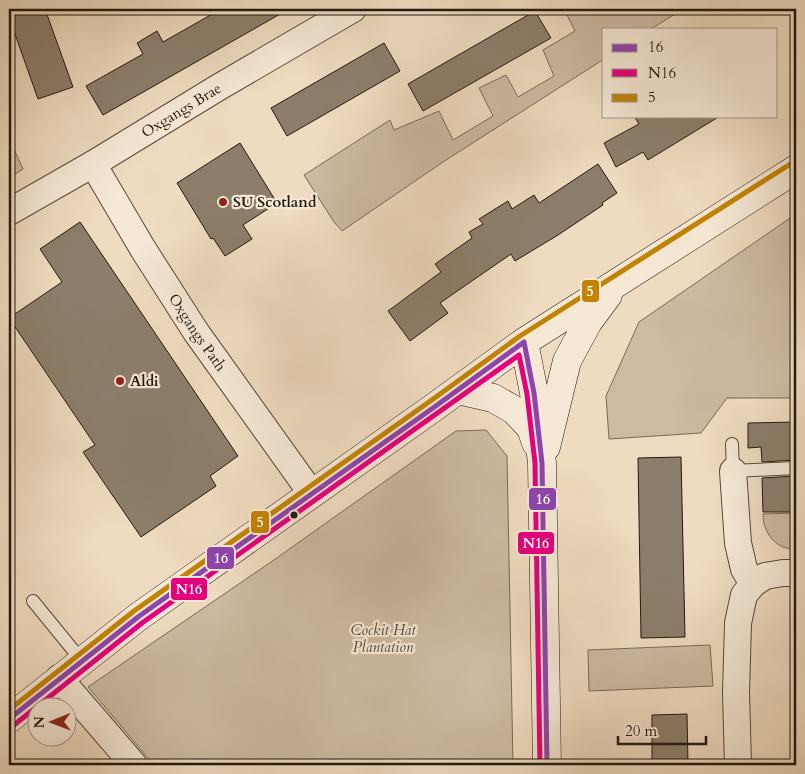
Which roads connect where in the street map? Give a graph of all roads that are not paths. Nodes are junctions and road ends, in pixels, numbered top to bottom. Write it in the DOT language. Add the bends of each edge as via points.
graph roads {
  1 [pos="353,9"];
  2 [pos="93,164"];
  3 [pos="796,169"];
  4 [pos="9,212"];
  5 [pos="617,283"];
  6 [pos="524,342"];
  7 [pos="458,390"];
  8 [pos="732,444"];
  9 [pos="542,464"];
  10 [pos="796,468"];
  11 [pos="733,471"];
  12 [pos="312,494"];
  13 [pos="796,573"];
  14 [pos="752,584"];
  15 [pos="33,601"];
  16 [pos="82,661"];
  17 [pos="58,678"];
  18 [pos="9,719"];
  19 [pos="134,765"];
  20 [pos="547,765"];
  21 [pos="738,765"];
  1 -- 2 [label="street, Oxgangs Brae"];
  2 -- 4 [label="street, Oxgangs Brae"];
  2 -- 12 [label="street, Oxgangs Path" via="196,332"];
  3 -- 5 [label="main road"];
  5 -- 6 [label="main road"];
  5 -- 9 [label="main road" via="588,322 567,361"];
  6 -- 7 [label="main road"];
  6 -- 9 [label="main road"];
  7 -- 9 [label="main road" via="493,398 514,410 532,428"];
  7 -- 12 [label="main road"];
  8 -- 11 [label="lane"];
  9 -- 20 [label="main road"];
  10 -- 11 [label="lane"];
  11 -- 14 [label="street" via="738,543 744,569"];
  12 -- 16 [label="main road" via="138,617"];
  13 -- 14 [label="street" via="765,576"];
  14 -- 21 [label="street" via="744,595 738,623"];
  15 -- 16 [label="lane"];
  16 -- 17 [label="main road"];
  17 -- 18 [label="main road"];
  17 -- 19 [label="street"];
}
